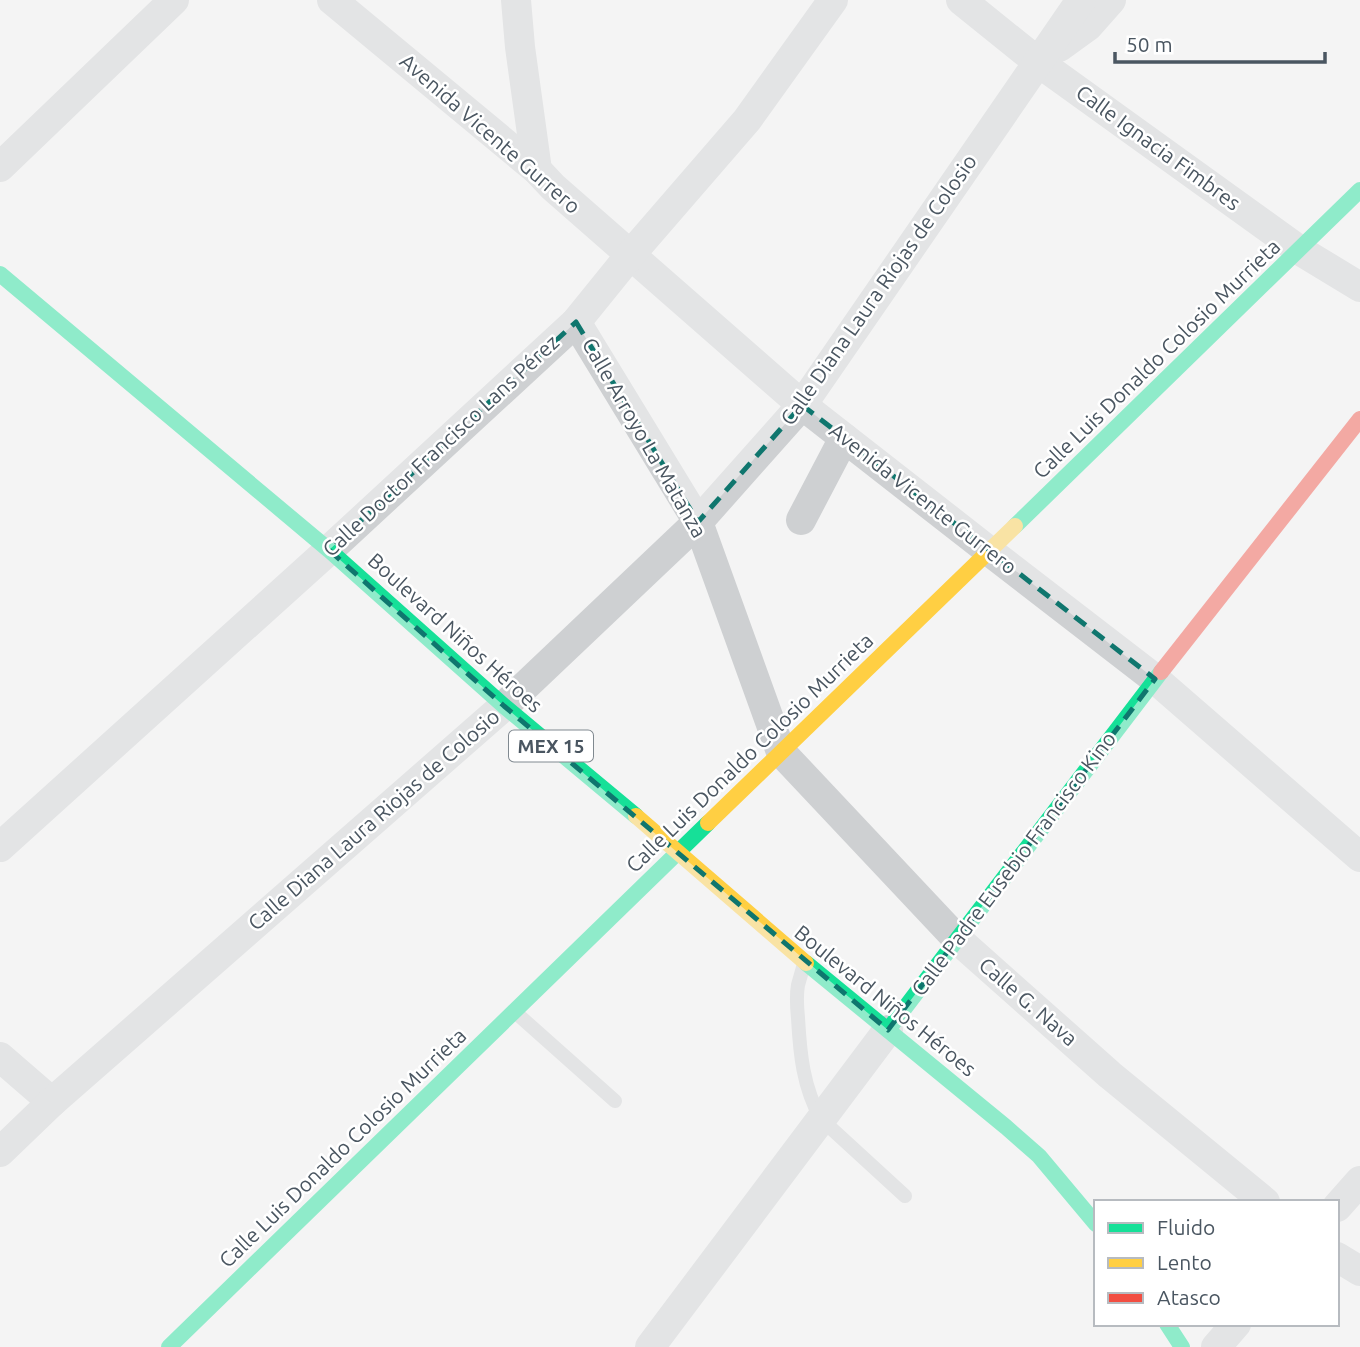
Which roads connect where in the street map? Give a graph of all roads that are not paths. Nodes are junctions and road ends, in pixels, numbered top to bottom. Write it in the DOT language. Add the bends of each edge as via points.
graph roads {
  1 [pos="174,0"];
  2 [pos="332,0"];
  3 [pos="516,0"];
  4 [pos="833,0"];
  5 [pos="961,0"];
  6 [pos="1081,0"];
  7 [pos="1111,0"];
  8 [pos="1038,62"];
  9 [pos="0,167"];
  10 [pos="537,170"];
  11 [pos="1360,190"];
  12 [pos="1299,250"];
  13 [pos="631,254"];
  14 [pos="0,274"];
  15 [pos="1360,287"];
  16 [pos="576,321"];
  17 [pos="802,405"];
  18 [pos="1360,419"];
  19 [pos="845,438"];
  20 [pos="801,520"];
  21 [pos="698,522"];
  22 [pos="330,550"];
  23 [pos="989,551"];
  24 [pos="1156,679"];
  25 [pos="504,706"];
  26 [pos="781,752"];
  27 [pos="0,847"];
  28 [pos="678,851"];
  29 [pos="1360,858"];
  30 [pos="957,939"];
  31 [pos="805,963"];
  32 [pos="514,1011"];
  33 [pos="888,1030"];
  34 [pos="0,1057"];
  35 [pos="615,1101"];
  36 [pos="52,1102"];
  37 [pos="821,1119"];
  38 [pos="0,1152"];
  39 [pos="1360,1181"];
  40 [pos="905,1196"];
  41 [pos="1263,1200"];
  42 [pos="1339,1205"];
  43 [pos="1094,1222"];
  44 [pos="1339,1258"];
  45 [pos="1360,1271"];
  46 [pos="1168,1326"];
  47 [pos="1234,1326"];
  48 [pos="169,1347"];
  49 [pos="650,1347"];
  50 [pos="1182,1347"];
  51 [pos="1216,1347"];
  1 -- 9 [label="street"];
  2 -- 10 [label="street, Avenida Vicente Gurrero"];
  3 -- 10 [label="street"];
  4 -- 13 [label="street, Calle Doctor Francisco Lans Pérez" via="747,120"];
  5 -- 8 [label="street, Calle Ignacia Fimbres"];
  6 -- 8 [label="street, Calle Diana Laura Riojas de Colosio"];
  7 -- 8 [label="street" via="1088,26"];
  8 -- 12 [label="street, Calle Ignacia Fimbres"];
  8 -- 17 [label="street, Calle Diana Laura Riojas de Colosio"];
  10 -- 13 [label="street, Avenida Vicente Gurrero"];
  11 -- 12 [label="main road, Calle Luis Donaldo Colosio Murrieta"];
  12 -- 15 [label="street, Calle Ignacia Fimbres"];
  12 -- 23 [label="main road, Calle Luis Donaldo Colosio Murrieta"];
  13 -- 16 [label="street, Calle Doctor Francisco Lans Pérez"];
  13 -- 17 [label="street, Avenida Vicente Gurrero"];
  14 -- 22 [label="main road, Boulevard Niños Héroes / MEX 15"];
  16 -- 21 [label="street, Calle Arroyo La Matanza"];
  16 -- 22 [label="street, Calle Doctor Francisco Lans Pérez"];
  17 -- 19 [label="street, Avenida Vicente Gurrero"];
  17 -- 21 [label="street, Calle Diana Laura Riojas de Colosio"];
  18 -- 24 [label="main road, Calle Padre Eusebio Francisco Kino"];
  19 -- 20 [label="street"];
  19 -- 23 [label="street, Avenida Vicente Gurrero"];
  21 -- 25 [label="street, Calle Diana Laura Riojas de Colosio"];
  21 -- 26 [label="street, Calle Arroyo La Matanza"];
  22 -- 25 [label="main road, Boulevard Niños Héroes / MEX 15"];
  22 -- 27 [label="street, Calle Doctor Francisco Lans Pérez"];
  23 -- 24 [label="street, Avenida Vicente Gurrero"];
  23 -- 26 [label="main road, Calle Luis Donaldo Colosio Murrieta"];
  24 -- 29 [label="street, Avenida Vicente Gurrero"];
  24 -- 30 [label="main road, Calle Padre Eusebio Francisco Kino"];
  25 -- 28 [label="main road, Boulevard Niños Héroes / MEX 15"];
  25 -- 36 [label="street, Calle Diana Laura Riojas de Colosio"];
  26 -- 28 [label="main road, Calle Luis Donaldo Colosio Murrieta"];
  26 -- 30 [label="street, Calle G. Nava"];
  28 -- 31 [label="main road, Boulevard Niños Héroes / MEX 15"];
  28 -- 32 [label="main road, Calle Luis Donaldo Colosio Murrieta"];
  30 -- 33 [label="main road, Calle Padre Eusebio Francisco Kino"];
  30 -- 41 [label="street, Calle G. Nava" via="1110,1075"];
  31 -- 33 [label="main road, Boulevard Niños Héroes / MEX 15"];
  31 -- 37 [label="lane" via="798,987 801,1059"];
  32 -- 35 [label="lane"];
  32 -- 48 [label="main road, Calle Luis Donaldo Colosio Murrieta"];
  33 -- 37 [label="street, Calle Padre Eusebio Francisco Kino"];
  33 -- 43 [label="main road, Boulevard Niños Héroes / MEX 15" via="1039,1156"];
  34 -- 36 [label="street"];
  36 -- 38 [label="street, Calle Diana Laura Riojas de Colosio"];
  37 -- 40 [label="lane"];
  37 -- 49 [label="street, Calle Padre Eusebio Francisco Kino"];
  39 -- 42 [label="street"];
  44 -- 45 [label="street"];
  46 -- 50 [label="main road"];
  47 -- 51 [label="street"];
}
